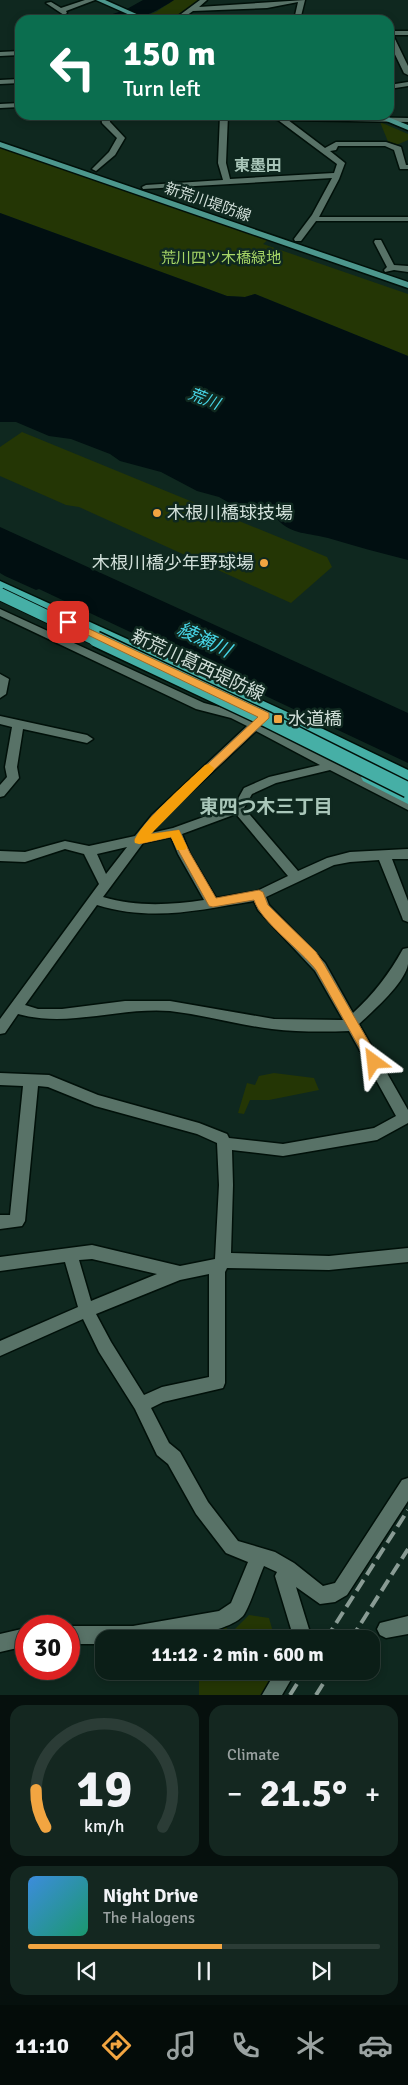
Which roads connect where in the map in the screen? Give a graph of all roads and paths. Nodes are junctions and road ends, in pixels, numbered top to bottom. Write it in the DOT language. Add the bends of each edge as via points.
graph roads {
  1 [pos="92,0"];
  2 [pos="99,0"];
  3 [pos="204,0"];
  4 [pos="301,0"];
  5 [pos="49,3"];
  6 [pos="193,9"];
  7 [pos="135,15"];
  8 [pos="184,15"];
  9 [pos="298,15"];
  10 [pos="408,33"];
  11 [pos="394,34"];
  12 [pos="394,44"];
  13 [pos="15,53"];
  14 [pos="0,54"];
  15 [pos="408,73"];
  16 [pos="15,81"];
  17 [pos="0,82"];
  18 [pos="408,84"];
  19 [pos="394,86"];
  20 [pos="15,105"];
  21 [pos="0,106"];
  22 [pos="106,120"];
  23 [pos="224,120"];
  24 [pos="284,120"];
  25 [pos="388,120"];
  26 [pos="408,120"];
  27 [pos="408,128"];
  28 [pos="0,137"];
  29 [pos="0,144"];
  30 [pos="325,150"];
  31 [pos="408,167"];
  32 [pos="96,169"];
  33 [pos="336,175"];
  34 [pos="226,181"];
  35 [pos="146,187"];
  36 [pos="313,219"];
  37 [pos="408,220"];
  38 [pos="298,239"];
  39 [pos="378,242"];
  40 [pos="389,268"];
  41 [pos="408,269"];
  42 [pos="408,277"];
  43 [pos="408,285"];
  44 [pos="0,585"];
  45 [pos="0,590"];
  46 [pos="0,594"];
  47 [pos="14,596"];
  48 [pos="2,615"];
  49 [pos="0,678"];
  50 [pos="0,694"];
  51 [pos="0,720"];
  52 [pos="263,720"];
  53 [pos="18,725"];
  54 [pos="87,739"];
  55 [pos="331,766"];
  56 [pos="405,775"];
  57 [pos="408,786"];
  58 [pos="408,790"];
  59 [pos="1,791"];
  60 [pos="408,799"];
  61 [pos="408,806"];
  62 [pos="238,809"];
  63 [pos="175,832"];
  64 [pos="139,840"];
  65 [pos="89,850"];
  66 [pos="408,854"];
  67 [pos="0,856"];
  68 [pos="384,856"];
  69 [pos="297,878"];
  70 [pos="105,884"];
  71 [pos="259,895"];
  72 [pos="96,899"];
  73 [pos="213,903"];
  74 [pos="408,917"];
  75 [pos="408,953"];
  76 [pos="16,1008"];
  77 [pos="350,1022"];
  78 [pos="0,1029"];
  79 [pos="0,1079"];
  80 [pos="31,1081"];
  81 [pos="406,1117"];
  82 [pos="224,1143"];
  83 [pos="0,1222"];
  84 [pos="70,1254"];
  85 [pos="408,1255"];
  86 [pos="223,1261"];
  87 [pos="0,1264"];
  88 [pos="180,1273"];
  89 [pos="86,1309"];
  90 [pos="0,1349"];
  91 [pos="141,1404"];
  92 [pos="408,1486"];
  93 [pos="259,1557"];
  94 [pos="288,1569"];
  95 [pos="408,1625"];
  96 [pos="386,1629"];
  97 [pos="300,1630"];
  98 [pos="80,1635"];
  99 [pos="15,1640"];
  100 [pos="0,1643"];
  101 [pos="281,1680"];
  102 [pos="271,1695"];
  1 -- 5 [label="street" via="62,12"];
  2 -- 7 [label="main road"];
  3 -- 6 [label="street"];
  4 -- 6 [label="street" via="267,6"];
  4 -- 9 [label="street"];
  6 -- 8 [label="street"];
  10 -- 11 [label="street"];
  12 -- 15 [label="street"];
  13 -- 14 [label="street"];
  16 -- 17 [label="street"];
  18 -- 19 [label="street"];
  20 -- 21 [label="street"];
  22 -- 32 [label="street" via="121,138 112,154"];
  23 -- 34 [label="street" via="222,163"];
  24 -- 30 [label="street"];
  25 -- 26 [label="street"];
  25 -- 27 [label="main road"];
  28 -- 32 [label="main road, 新荒川堤防線"];
  29 -- 43 [label="main road, 新荒川堤防線"];
  30 -- 31 [label="street" via="336,144 386,144 398,149 404,167"];
  30 -- 33 [label="street" via="341,164"];
  32 -- 35 [label="main road, 新荒川堤防線"];
  33 -- 34 [label="street"];
  33 -- 36 [label="street"];
  34 -- 35 [label="street"];
  35 -- 38 [label="main road, 新荒川堤防線"];
  36 -- 37 [label="street"];
  36 -- 38 [label="street" via="306,233"];
  38 -- 40 [label="main road, 新荒川堤防線"];
  39 -- 40 [label="street"];
  40 -- 41 [label="street"];
  40 -- 42 [label="main road, 新荒川堤防線"];
  44 -- 56 [label="highway"];
  45 -- 47 [label="main road, 新荒川葛西堤防線"];
  46 -- 52 [label="highway, bridge"];
  47 -- 48 [label="street"];
  47 -- 52 [label="main road, 新荒川葛西堤防線"];
  48 -- 52 [label="street" via="200,706"];
  49 -- 50 [label="street" via="3,683"];
  51 -- 53 [label="street"];
  52 -- 55 [label="street"];
  52 -- 57 [label="main road, 新荒川葛西堤防線, bridge"];
  52 -- 58 [label="highway, bridge"];
  52 -- 60 [label="highway, bridge"];
  52 -- 64 [label="street" via="156,818"];
  53 -- 54 [label="street"];
  53 -- 59 [label="street" via="12,778"];
  55 -- 61 [label="street"];
  55 -- 62 [label="street" via="272,780 248,791"];
  62 -- 63 [label="street"];
  62 -- 69 [label="street"];
  63 -- 64 [label="street"];
  63 -- 73 [label="street"];
  64 -- 65 [label="street"];
  64 -- 70 [label="street"];
  65 -- 67 [label="street" via="65,844 25,857"];
  65 -- 70 [label="street"];
  66 -- 68 [label="street"];
  68 -- 69 [label="street" via="331,861"];
  68 -- 74 [label="street"];
  69 -- 71 [label="street"];
  70 -- 72 [label="street"];
  71 -- 73 [label="street"];
  71 -- 77 [label="street" via="263,907 320,967"];
  72 -- 73 [label="street" via="115,906 172,910"];
  72 -- 76 [label="street"];
  75 -- 77 [label="street" via="395,976 372,1004"];
  76 -- 77 [label="street" via="38,1014 62,1014 125,1006 170,1006 298,1026 348,1026"];
  76 -- 78 [label="street"];
  77 -- 81 [label="street"];
  79 -- 80 [label="street"];
  80 -- 82 [label="street" via="49,1081 95,1100 199,1129 222,1138"];
  80 -- 83 [label="street" via="17,1221"];
  81 -- 82 [label="street" via="377,1134 283,1150"];
  82 -- 86 [label="street"];
  84 -- 87 [label="street"];
  84 -- 88 [label="street" via="92,1252"];
  84 -- 89 [label="street"];
  85 -- 86 [label="street" via="329,1263"];
  86 -- 88 [label="street" via="212,1267"];
  86 -- 91 [label="street" via="217,1271 217,1383 162,1395"];
  88 -- 89 [label="street"];
  89 -- 90 [label="street"];
  89 -- 91 [label="street"];
  91 -- 93 [label="street" via="163,1449 174,1458 202,1508 232,1546"];
  92 -- 94 [label="street" via="341,1589 320,1595"];
  93 -- 94 [label="street" via="269,1558"];
  93 -- 98 [label="street" via="237,1609 222,1619 133,1635"];
  94 -- 97 [label="street" via="284,1576"];
  95 -- 96 [label="street"];
  99 -- 100 [label="street"];
  101 -- 102 [label="street"];
}
